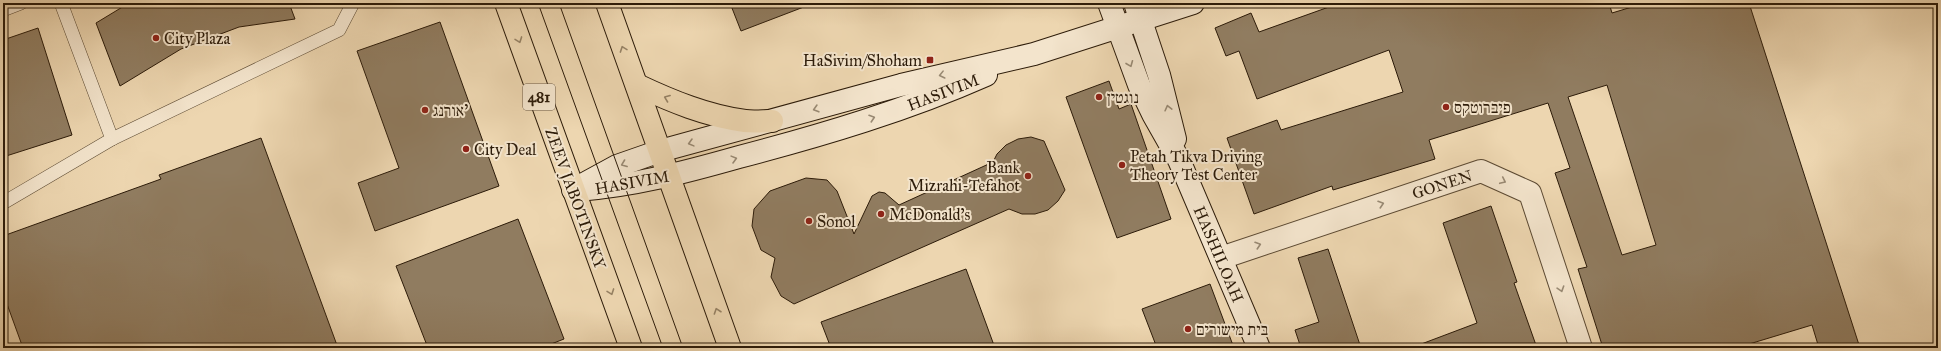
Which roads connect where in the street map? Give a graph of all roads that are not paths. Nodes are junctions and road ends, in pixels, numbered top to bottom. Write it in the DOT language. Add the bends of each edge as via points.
graph roads {
  1 [pos="21,3"];
  2 [pos="61,3"];
  3 [pos="353,3"];
  4 [pos="506,3"];
  5 [pos="606,3"];
  6 [pos="1109,3"];
  7 [pos="1193,3"];
  8 [pos="3,10"];
  9 [pos="1138,11"];
  10 [pos="1117,27"];
  11 [pos="1034,54"];
  12 [pos="637,85"];
  13 [pos="772,121"];
  14 [pos="112,139"];
  15 [pos="660,151"];
  16 [pos="1179,160"];
  17 [pos="669,176"];
  18 [pos="573,190"];
  19 [pos="3,203"];
  20 [pos="1221,258"];
  21 [pos="631,348"];
  22 [pos="730,348"];
  23 [pos="1260,348"];
  24 [pos="1581,348"];
  1 -- 8 [label="lane"];
  2 -- 14 [label="lane"];
  3 -- 14 [label="lane" via="339,30"];
  4 -- 18 [label="main road, ZEEV JABOTINSKY / 481, one-way"];
  12 -- 5 [label="main road, one-way"];
  6 -- 10 [label="street, HASHILOAH"];
  7 -- 9 [label="street, HASIVIM"];
  9 -- 10 [label="street, HASIVIM"];
  16 -- 9 [label="street, HASHILOAH, one-way" via="1166,102"];
  10 -- 11 [label="street, HASIVIM"];
  10 -- 16 [label="street, HASHILOAH, one-way" via="1142,90"];
  11 -- 13 [label="street, HASIVIM, one-way" via="916,82"];
  17 -- 11 [label="street, HASIVIM, one-way" via="804,140 872,118 954,89"];
  13 -- 12 [label="main road, one-way" via="745,121 715,114 686,106"];
  12 -- 15 [label="main road"];
  13 -- 15 [label="street, HASIVIM, one-way"];
  14 -- 19 [label="lane"];
  15 -- 17 [label="main road"];
  15 -- 18 [label="street, HASIVIM, one-way" via="617,166"];
  16 -- 20 [label="street, HASHILOAH"];
  17 -- 18 [label="street, HASIVIM" via="605,188"];
  22 -- 17 [label="main road, one-way"];
  18 -- 21 [label="main road, ZEEV JABOTINSKY / 481, one-way"];
  20 -- 23 [label="street, HASHILOAH"];
  20 -- 24 [label="street, GONEN, one-way" via="1481,171 1530,193"];
}
